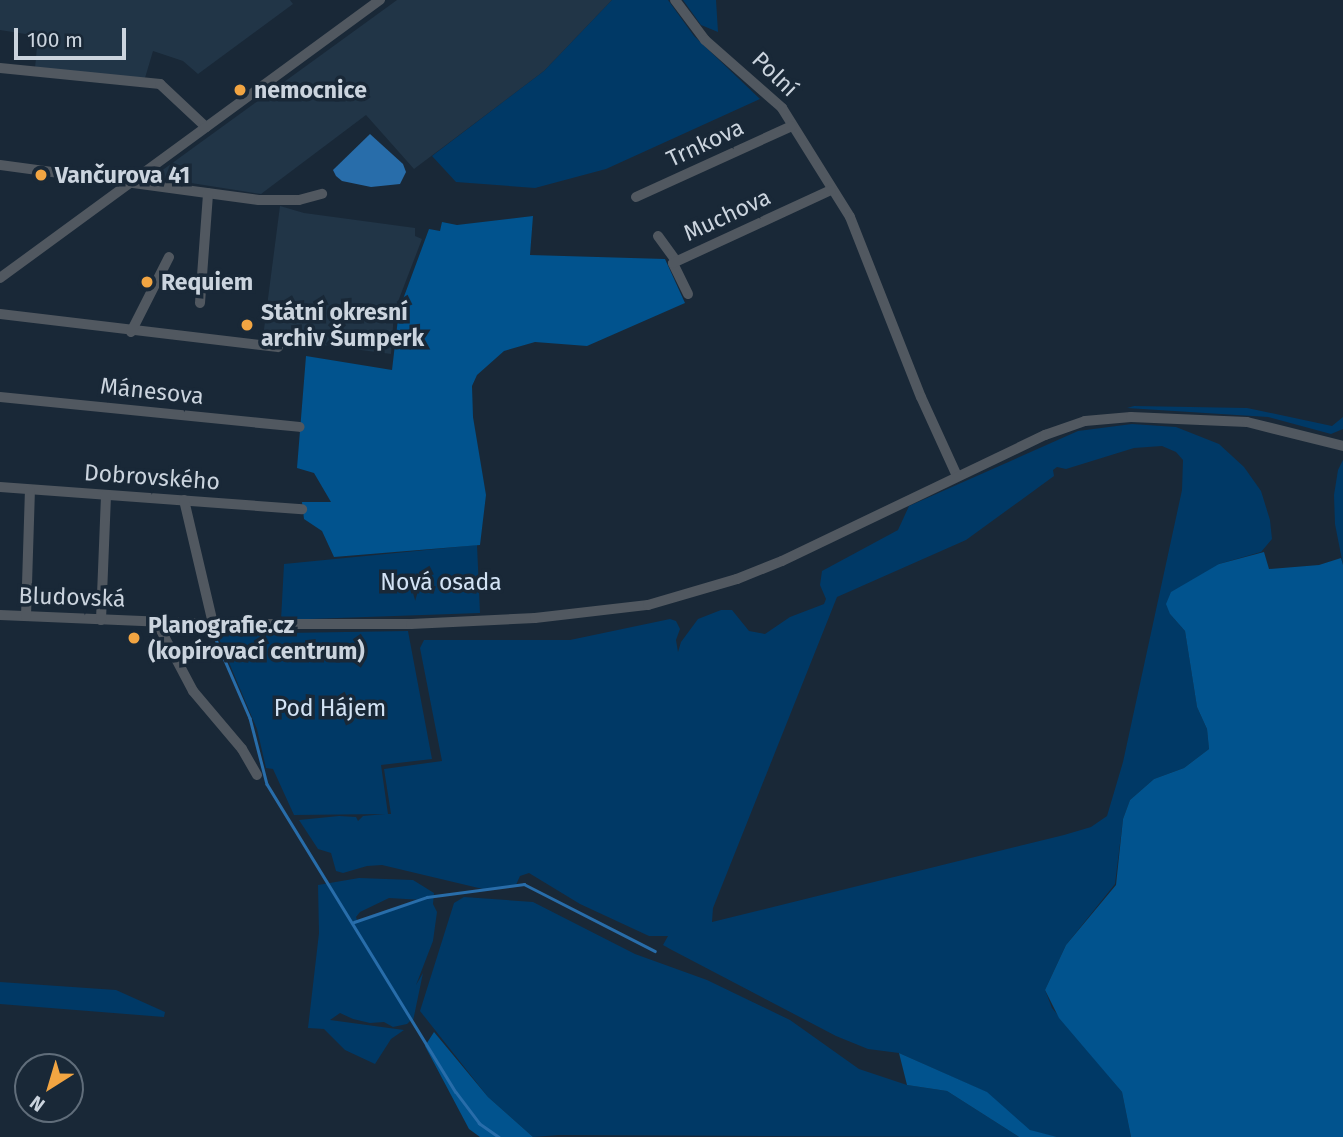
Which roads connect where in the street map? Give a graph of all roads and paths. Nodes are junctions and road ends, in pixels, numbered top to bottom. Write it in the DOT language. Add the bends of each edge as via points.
graph roads {
  1 [pos="380,0"];
  2 [pos="675,0"];
  3 [pos="0,68"];
  4 [pos="792,126"];
  5 [pos="206,127"];
  6 [pos="0,165"];
  7 [pos="132,181"];
  8 [pos="831,190"];
  9 [pos="208,193"];
  10 [pos="322,194"];
  11 [pos="636,197"];
  12 [pos="658,236"];
  13 [pos="169,257"];
  14 [pos="676,261"];
  15 [pos="0,278"];
  16 [pos="688,294"];
  17 [pos="200,303"];
  18 [pos="0,314"];
  19 [pos="131,332"];
  20 [pos="278,348"];
  21 [pos="0,397"];
  22 [pos="300,427"];
  23 [pos="1343,446"];
  24 [pos="957,475"];
  25 [pos="0,488"];
  26 [pos="30,490"];
  27 [pos="106,495"];
  28 [pos="184,500"];
  29 [pos="302,509"];
  30 [pos="0,615"];
  31 [pos="26,616"];
  32 [pos="101,620"];
  33 [pos="156,621"];
  34 [pos="213,625"];
  35 [pos="257,775"];
  1 -- 5 [label="street"];
  2 -- 4 [label="street, Polní" via="705,40 782,107"];
  3 -- 5 [label="street" via="160,84"];
  4 -- 8 [label="street, Polní"];
  4 -- 11 [label="street, Trnkova"];
  5 -- 7 [label="street"];
  6 -- 7 [label="street"];
  7 -- 9 [label="street"];
  7 -- 15 [label="street"];
  8 -- 14 [label="street, Muchova"];
  8 -- 24 [label="street, Polní" via="857,231 921,397"];
  9 -- 10 [label="street" via="259,200 299,200"];
  9 -- 17 [label="street"];
  12 -- 14 [label="street"];
  13 -- 19 [label="street"];
  14 -- 16 [label="street, Muchova"];
  18 -- 19 [label="street"];
  19 -- 20 [label="street"];
  21 -- 22 [label="street, Mánesova"];
  23 -- 24 [label="street, Bludovská" via="1247,422 1100,418 1055,431"];
  24 -- 34 [label="street, Bludovská" via="782,561 649,605 535,618"];
  25 -- 26 [label="street, Dobrovského"];
  26 -- 27 [label="street, Dobrovského"];
  26 -- 31 [label="street"];
  27 -- 28 [label="street, Dobrovského"];
  27 -- 32 [label="street"];
  28 -- 29 [label="street, Dobrovského"];
  28 -- 34 [label="street"];
  30 -- 31 [label="street, Bludovská"];
  31 -- 32 [label="street, Bludovská"];
  32 -- 33 [label="street, Bludovská"];
  33 -- 34 [label="street, Bludovská"];
  33 -- 35 [label="street" via="193,691"];
}
